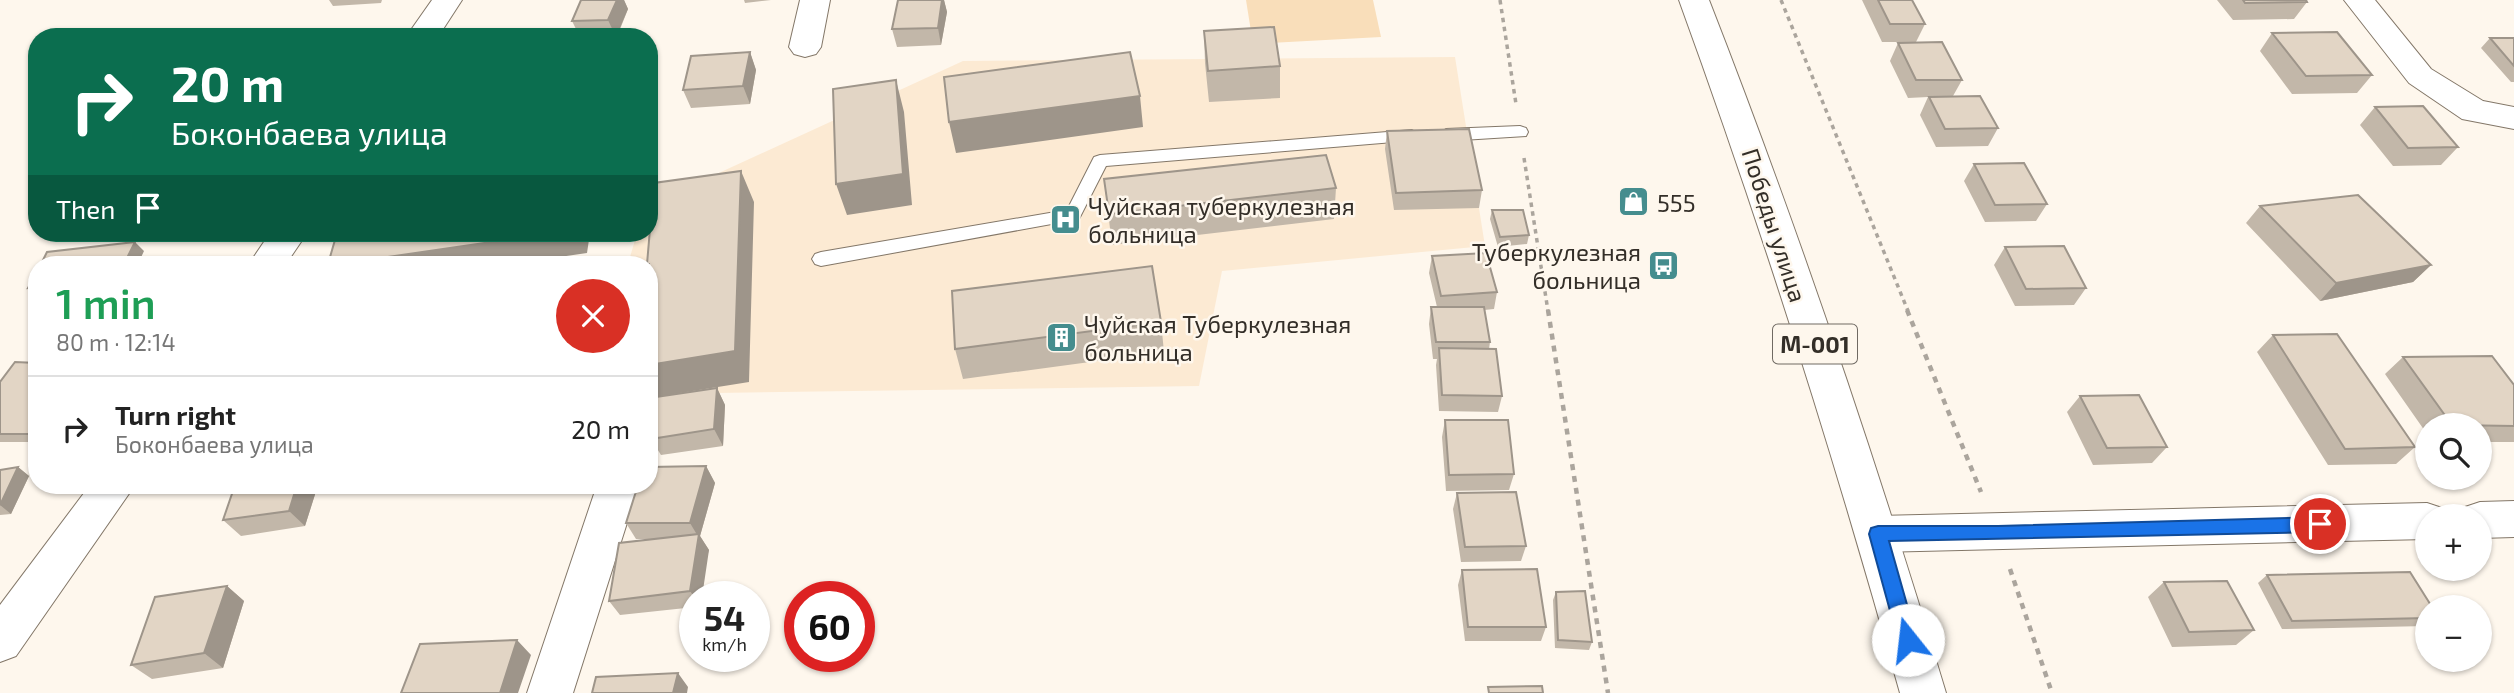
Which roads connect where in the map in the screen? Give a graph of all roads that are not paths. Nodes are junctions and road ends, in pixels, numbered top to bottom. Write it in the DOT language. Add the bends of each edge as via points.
graph roads {
  1 [pos="447,0"];
  2 [pos="815,0"];
  3 [pos="1694,0"];
  4 [pos="2359,0"];
  5 [pos="428,28"];
  6 [pos="805,47"];
  7 [pos="2514,118"];
  8 [pos="1520,132"];
  9 [pos="821,259"];
  10 [pos="107,494"];
  11 [pos="615,494"];
  12 [pos="2514,519"];
  13 [pos="2492,520"];
  14 [pos="2415,521"];
  15 [pos="1878,534"];
  16 [pos="0,641"];
  17 [pos="550,693"];
  18 [pos="1923,693"];
  1 -- 5 [label="street"];
  2 -- 6 [label="street"];
  3 -- 15 [label="street, Победы улица / М-001" via="1740,121"];
  4 -- 7 [label="street" via="2420,76 2474,111"];
  8 -- 9 [label="lane" via="1364,138 1100,161 1073,215"];
  10 -- 16 [label="street"];
  11 -- 17 [label="street"];
  12 -- 13 [label="street"];
  14 -- 15 [label="street"];
  15 -- 18 [label="street, Победы улица / М-001"];
}
